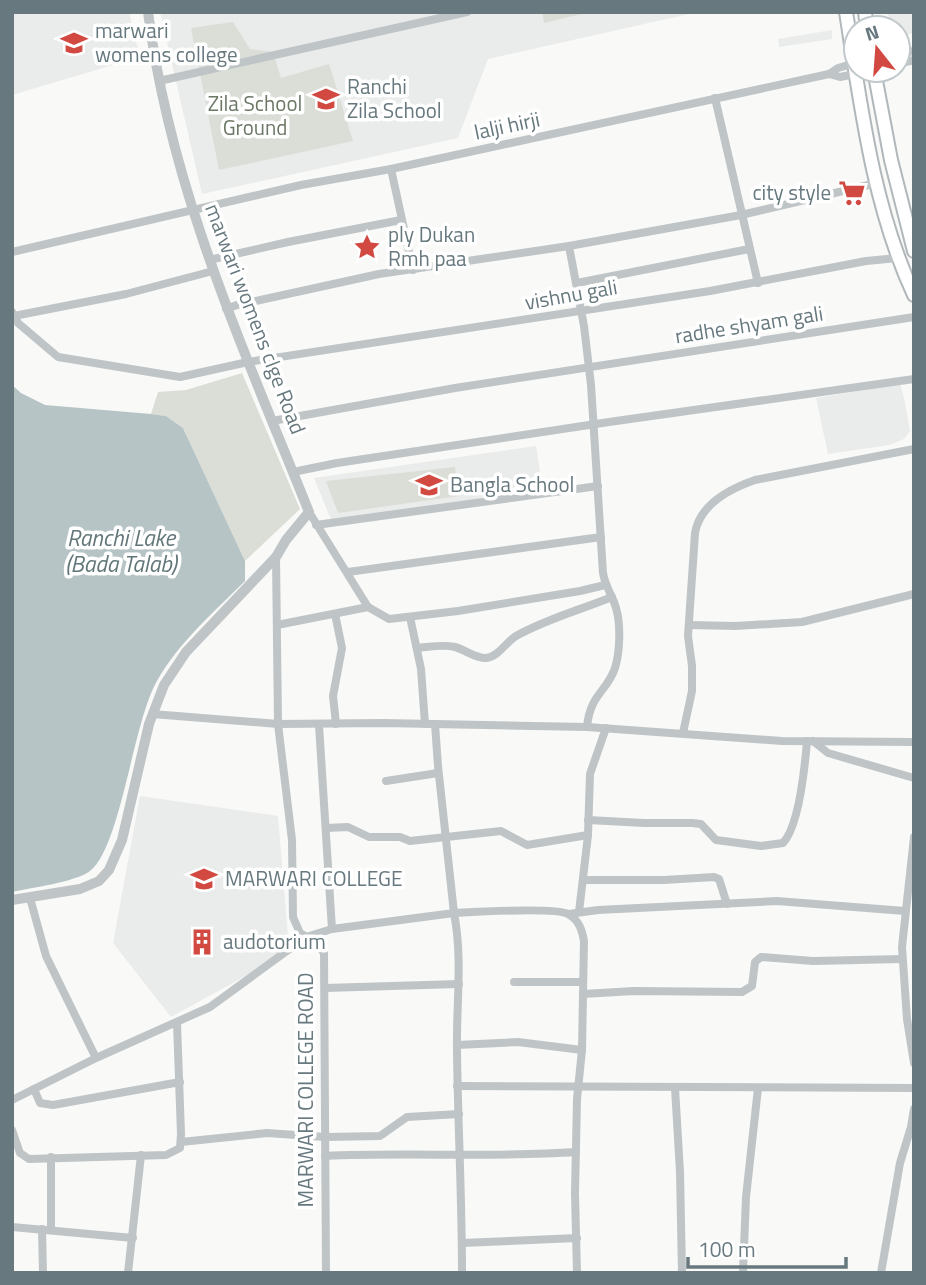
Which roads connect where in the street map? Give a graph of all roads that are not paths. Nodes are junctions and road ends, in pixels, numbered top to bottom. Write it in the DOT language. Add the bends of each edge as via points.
graph roads {
  1 [pos="148,12"];
  2 [pos="467,12"];
  3 [pos="842,76"];
  4 [pos="159,81"];
  5 [pos="858,84"];
  6 [pos="877,84"];
  7 [pos="715,98"];
  8 [pos="391,169"];
  9 [pos="877,183"];
  10 [pos="192,211"];
  11 [pos="741,215"];
  12 [pos="401,220"];
  13 [pos="569,246"];
  14 [pos="749,249"];
  15 [pos="914,251"];
  16 [pos="12,252"];
  17 [pos="898,258"];
  18 [pos="211,266"];
  19 [pos="413,270"];
  20 [pos="577,283"];
  21 [pos="758,283"];
  22 [pos="914,295"];
  23 [pos="226,309"];
  24 [pos="581,312"];
  25 [pos="13,314"];
  26 [pos="914,317"];
  27 [pos="248,362"];
  28 [pos="589,368"];
  29 [pos="914,379"];
  30 [pos="272,421"];
  31 [pos="593,425"];
  32 [pos="914,449"];
  33 [pos="293,472"];
  34 [pos="598,486"];
  35 [pos="309,512"];
  36 [pos="316,524"];
  37 [pos="601,537"];
  38 [pos="276,557"];
  39 [pos="348,572"];
  40 [pos="605,585"];
  41 [pos="914,594"];
  42 [pos="612,597"];
  43 [pos="368,607"];
  44 [pos="335,614"];
  45 [pos="410,617"];
  46 [pos="277,625"];
  47 [pos="689,625"];
  48 [pos="417,648"];
  49 [pos="152,714"];
  50 [pos="435,723"];
  51 [pos="278,724"];
  52 [pos="336,724"];
  53 [pos="425,724"];
  54 [pos="319,725"];
  55 [pos="587,727"];
  56 [pos="606,727"];
  57 [pos="683,733"];
  58 [pos="810,741"];
  59 [pos="914,742"];
  60 [pos="438,773"];
  61 [pos="914,778"];
  62 [pos="386,781"];
  63 [pos="588,820"];
  64 [pos="326,828"];
  65 [pos="588,835"];
  66 [pos="914,836"];
  67 [pos="445,837"];
  68 [pos="584,880"];
  69 [pos="30,898"];
  70 [pos="12,900"];
  71 [pos="727,904"];
  72 [pos="905,911"];
  73 [pos="579,912"];
  74 [pos="454,913"];
  75 [pos="569,914"];
  76 [pos="332,929"];
  77 [pos="306,937"];
  78 [pos="902,959"];
  79 [pos="514,982"];
  80 [pos="583,982"];
  81 [pos="459,984"];
  82 [pos="325,988"];
  83 [pos="583,994"];
  84 [pos="177,1023"];
  85 [pos="457,1045"];
  86 [pos="582,1049"];
  87 [pos="96,1058"];
  88 [pos="914,1063"];
  89 [pos="180,1082"];
  90 [pos="457,1086"];
  91 [pos="579,1086"];
  92 [pos="675,1088"];
  93 [pos="758,1088"];
  94 [pos="914,1088"];
  95 [pos="34,1089"];
  96 [pos="12,1100"];
  97 [pos="914,1109"];
  98 [pos="459,1114"];
  99 [pos="12,1130"];
  100 [pos="325,1137"];
  101 [pos="181,1142"];
  102 [pos="576,1152"];
  103 [pos="141,1156"];
  104 [pos="325,1156"];
  105 [pos="461,1156"];
  106 [pos="51,1157"];
  107 [pos="12,1227"];
  108 [pos="46,1229"];
  109 [pos="133,1238"];
  110 [pos="576,1238"];
  111 [pos="462,1243"];
  112 [pos="43,1273"];
  113 [pos="128,1273"];
  114 [pos="326,1273"];
  115 [pos="462,1273"];
  116 [pos="577,1273"];
  117 [pos="682,1273"];
  118 [pos="743,1273"];
  119 [pos="881,1273"];
  1 -- 4 [label="street, marwari womens clge Road"];
  2 -- 4 [label="street"];
  3 -- 7 [label="street, lalji hirji" via="829,74"];
  4 -- 10 [label="street, marwari womens clge Road"];
  5 -- 9 [label="main road"];
  6 -- 15 [label="main road"];
  7 -- 8 [label="street, lalji hirji"];
  7 -- 11 [label="street"];
  8 -- 10 [label="street, lalji hirji"];
  8 -- 12 [label="street"];
  9 -- 11 [label="street"];
  9 -- 17 [label="main road"];
  10 -- 16 [label="street, lalji hirji"];
  10 -- 18 [label="street, marwari womens clge Road"];
  11 -- 13 [label="street"];
  11 -- 14 [label="street"];
  12 -- 18 [label="street" via="288,242"];
  12 -- 19 [label="street"];
  13 -- 19 [label="street"];
  13 -- 20 [label="street"];
  14 -- 20 [label="street"];
  14 -- 21 [label="street"];
  17 -- 21 [label="street, vishnu gali"];
  17 -- 22 [label="main road"];
  18 -- 23 [label="street, marwari womens clge Road"];
  18 -- 25 [label="street" via="126,294"];
  19 -- 23 [label="street"];
  20 -- 24 [label="street"];
  21 -- 24 [label="street, vishnu gali"];
  23 -- 27 [label="street, marwari womens clge Road"];
  24 -- 27 [label="street, vishnu gali"];
  24 -- 28 [label="street"];
  25 -- 27 [label="street, vishnu gali" via="58,357 180,377"];
  26 -- 28 [label="street, radhe shyam gali"];
  27 -- 30 [label="street, marwari womens clge Road"];
  28 -- 30 [label="street, radhe shyam gali"];
  28 -- 31 [label="street"];
  29 -- 31 [label="street"];
  30 -- 33 [label="street, marwari womens clge Road"];
  31 -- 33 [label="street"];
  31 -- 34 [label="street"];
  32 -- 47 [label="street" via="755,480 722,496 696,525"];
  33 -- 35 [label="street, marwari womens clge Road"];
  34 -- 36 [label="street"];
  34 -- 37 [label="street"];
  35 -- 36 [label="street"];
  35 -- 38 [label="street"];
  36 -- 39 [label="street"];
  37 -- 39 [label="street"];
  37 -- 40 [label="street"];
  38 -- 46 [label="street, MARWARI COLLEGE ROAD"];
  38 -- 49 [label="street" via="186,652"];
  39 -- 43 [label="street"];
  40 -- 42 [label="street"];
  40 -- 45 [label="street"];
  41 -- 47 [label="street" via="802,622"];
  42 -- 48 [label="street" via="522,633 486,658 453,647"];
  42 -- 55 [label="street" via="618,617 617,659 590,707"];
  43 -- 44 [label="street"];
  43 -- 45 [label="street" via="389,619"];
  44 -- 46 [label="street"];
  44 -- 52 [label="street" via="342,648 333,696"];
  45 -- 48 [label="street"];
  46 -- 51 [label="street, MARWARI COLLEGE ROAD"];
  47 -- 57 [label="street" via="692,691"];
  48 -- 53 [label="street"];
  49 -- 51 [label="street"];
  49 -- 69 [label="street" via="122,840 109,870 92,885"];
  50 -- 53 [label="street"];
  50 -- 55 [label="street"];
  50 -- 60 [label="street"];
  51 -- 54 [label="street"];
  51 -- 77 [label="street, MARWARI COLLEGE ROAD" via="291,832 293,917"];
  52 -- 53 [label="street"];
  52 -- 54 [label="street"];
  54 -- 64 [label="street"];
  55 -- 56 [label="street"];
  56 -- 57 [label="street"];
  56 -- 63 [label="street" via="590,774"];
  57 -- 58 [label="street"];
  58 -- 59 [label="street"];
  58 -- 61 [label="street" via="828,753"];
  58 -- 63 [label="street" via="791,831 783,843 761,846 716,840 701,824"];
  60 -- 62 [label="street"];
  60 -- 67 [label="street"];
  63 -- 65 [label="street"];
  64 -- 67 [label="street" via="353,828 376,838 417,841"];
  64 -- 76 [label="street"];
  65 -- 67 [label="street" via="527,845 500,831"];
  65 -- 68 [label="street"];
  66 -- 72 [label="street"];
  67 -- 74 [label="street"];
  68 -- 71 [label="street" via="714,877 719,879"];
  68 -- 73 [label="street"];
  69 -- 70 [label="street"];
  69 -- 87 [label="street" via="46,956"];
  71 -- 72 [label="street" via="813,902"];
  71 -- 73 [label="street"];
  72 -- 78 [label="street"];
  73 -- 75 [label="street"];
  74 -- 75 [label="street"];
  74 -- 76 [label="street"];
  74 -- 81 [label="street" via="460,948"];
  75 -- 80 [label="street" via="581,929"];
  76 -- 77 [label="street"];
  77 -- 82 [label="street, MARWARI COLLEGE ROAD" via="324,953"];
  77 -- 84 [label="street" via="223,998"];
  78 -- 83 [label="street" via="761,957 755,962 752,986 742,992"];
  78 -- 88 [label="street"];
  79 -- 80 [label="street"];
  80 -- 83 [label="street"];
  81 -- 82 [label="street"];
  81 -- 85 [label="street"];
  82 -- 100 [label="street, MARWARI COLLEGE ROAD"];
  83 -- 86 [label="street"];
  84 -- 87 [label="street"];
  84 -- 89 [label="street"];
  85 -- 86 [label="street" via="517,1042"];
  85 -- 90 [label="street"];
  86 -- 91 [label="street"];
  87 -- 95 [label="street"];
  89 -- 95 [label="street" via="53,1105 40,1103"];
  89 -- 101 [label="street"];
  90 -- 91 [label="street"];
  90 -- 98 [label="street"];
  91 -- 92 [label="street"];
  91 -- 102 [label="street"];
  92 -- 93 [label="street"];
  92 -- 117 [label="street"];
  93 -- 94 [label="street"];
  93 -- 118 [label="street"];
  95 -- 96 [label="street"];
  97 -- 119 [label="street"];
  98 -- 100 [label="street" via="407,1117 380,1136"];
  98 -- 105 [label="street"];
  99 -- 106 [label="street" via="23,1157"];
  100 -- 101 [label="street" via="267,1133"];
  100 -- 104 [label="street, MARWARI COLLEGE ROAD"];
  101 -- 103 [label="street" via="172,1153"];
  102 -- 105 [label="street"];
  102 -- 110 [label="street"];
  103 -- 106 [label="street"];
  103 -- 109 [label="street"];
  104 -- 105 [label="street"];
  104 -- 114 [label="street, MARWARI COLLEGE ROAD"];
  105 -- 111 [label="street"];
  106 -- 108 [label="street"];
  107 -- 108 [label="street"];
  108 -- 109 [label="street"];
  108 -- 112 [label="street"];
  109 -- 113 [label="street"];
  110 -- 111 [label="street"];
  110 -- 116 [label="street"];
  111 -- 115 [label="street"];
}
